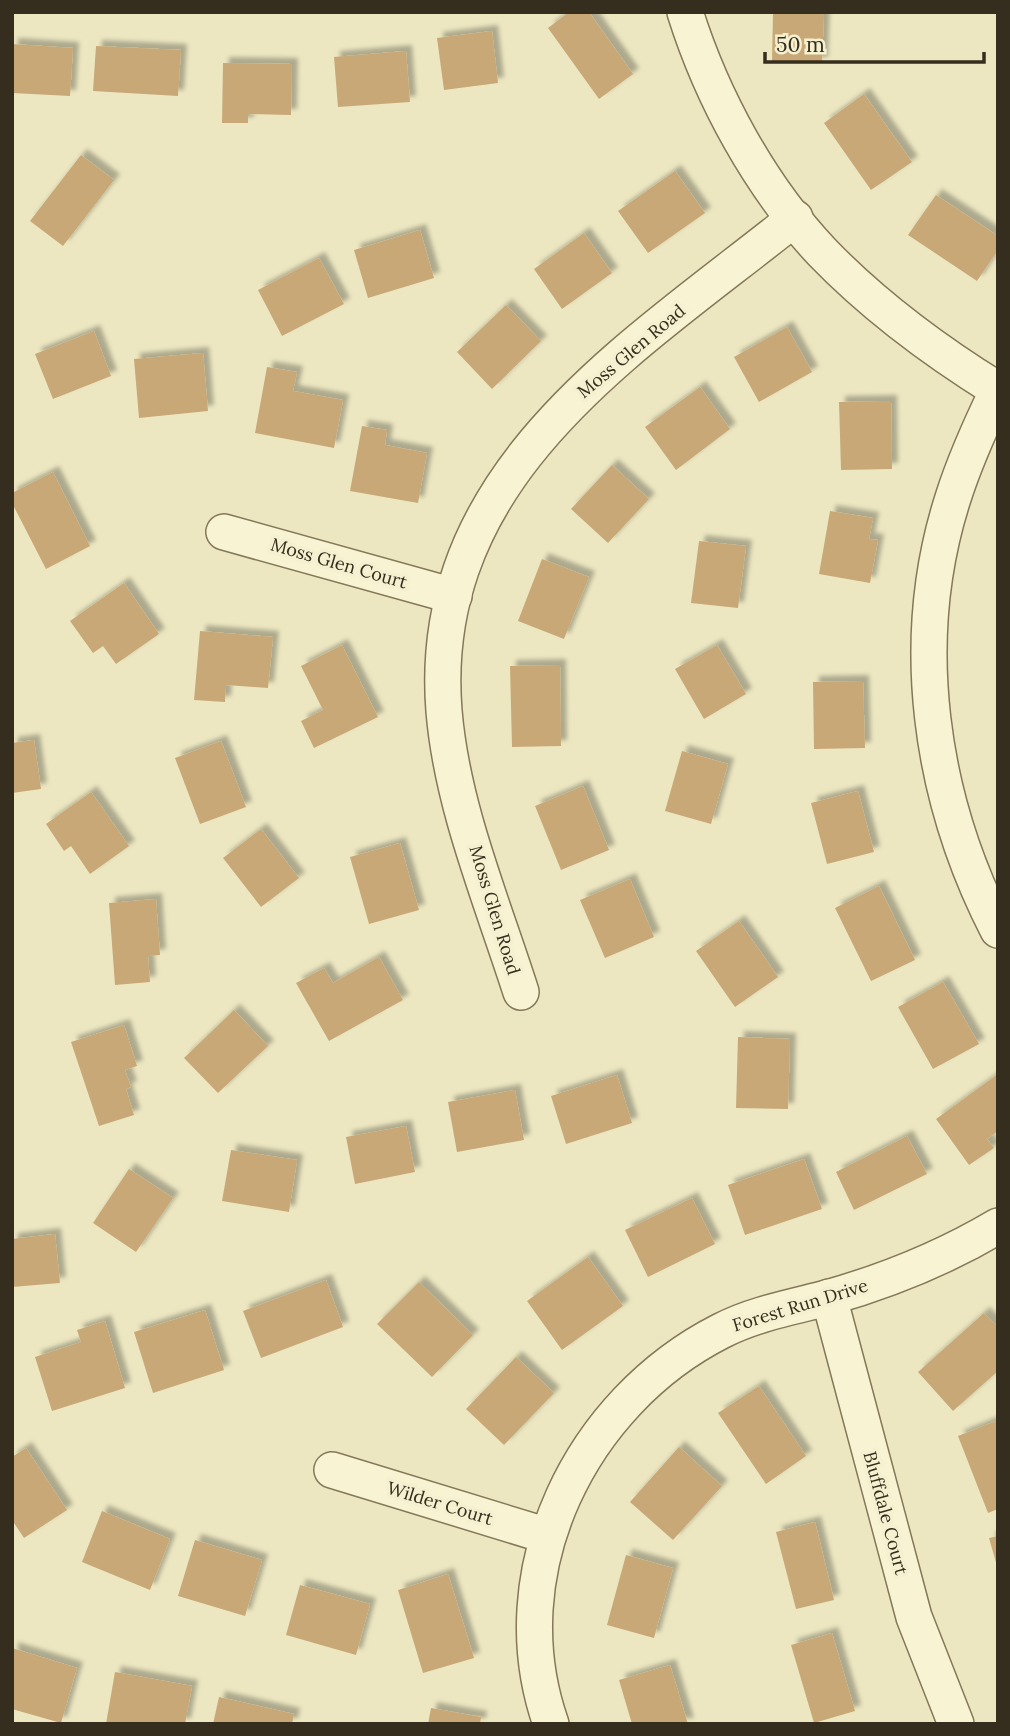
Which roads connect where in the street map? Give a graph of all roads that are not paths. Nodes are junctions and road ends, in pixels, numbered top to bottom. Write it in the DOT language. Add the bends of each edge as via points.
graph roads {
  1 [pos="685,12"];
  2 [pos="795,218"];
  3 [pos="998,390"];
  4 [pos="224,532"];
  5 [pos="454,596"];
  6 [pos="998,930"];
  7 [pos="521,992"];
  8 [pos="998,1226"];
  9 [pos="829,1297"];
  10 [pos="332,1470"];
  11 [pos="548,1536"];
  12 [pos="551,1724"];
  13 [pos="956,1724"];
  1 -- 2 [label="street" via="720,100 757,165"];
  2 -- 3 [label="street" via="821,251 873,299"];
  2 -- 5 [label="street, Moss Glen Road" via="580,391 497,491 468,549"];
  3 -- 6 [label="street" via="952,500 930,615 929,656 936,747 949,809 967,864"];
  4 -- 5 [label="street, Moss Glen Court"];
  5 -- 7 [label="street, Moss Glen Road" via="444,672 444,710 453,768"];
  8 -- 9 [label="street, Forest Run Drive" via="902,1273"];
  9 -- 11 [label="street, Forest Run Drive" via="724,1329 683,1352 646,1381 595,1437 571,1476"];
  9 -- 13 [label="street, Bluffdale Court" via="914,1617"];
  10 -- 11 [label="street, Wilder Court"];
  11 -- 12 [label="street, Forest Run Drive" via="538,1582 535,1633"];
}
